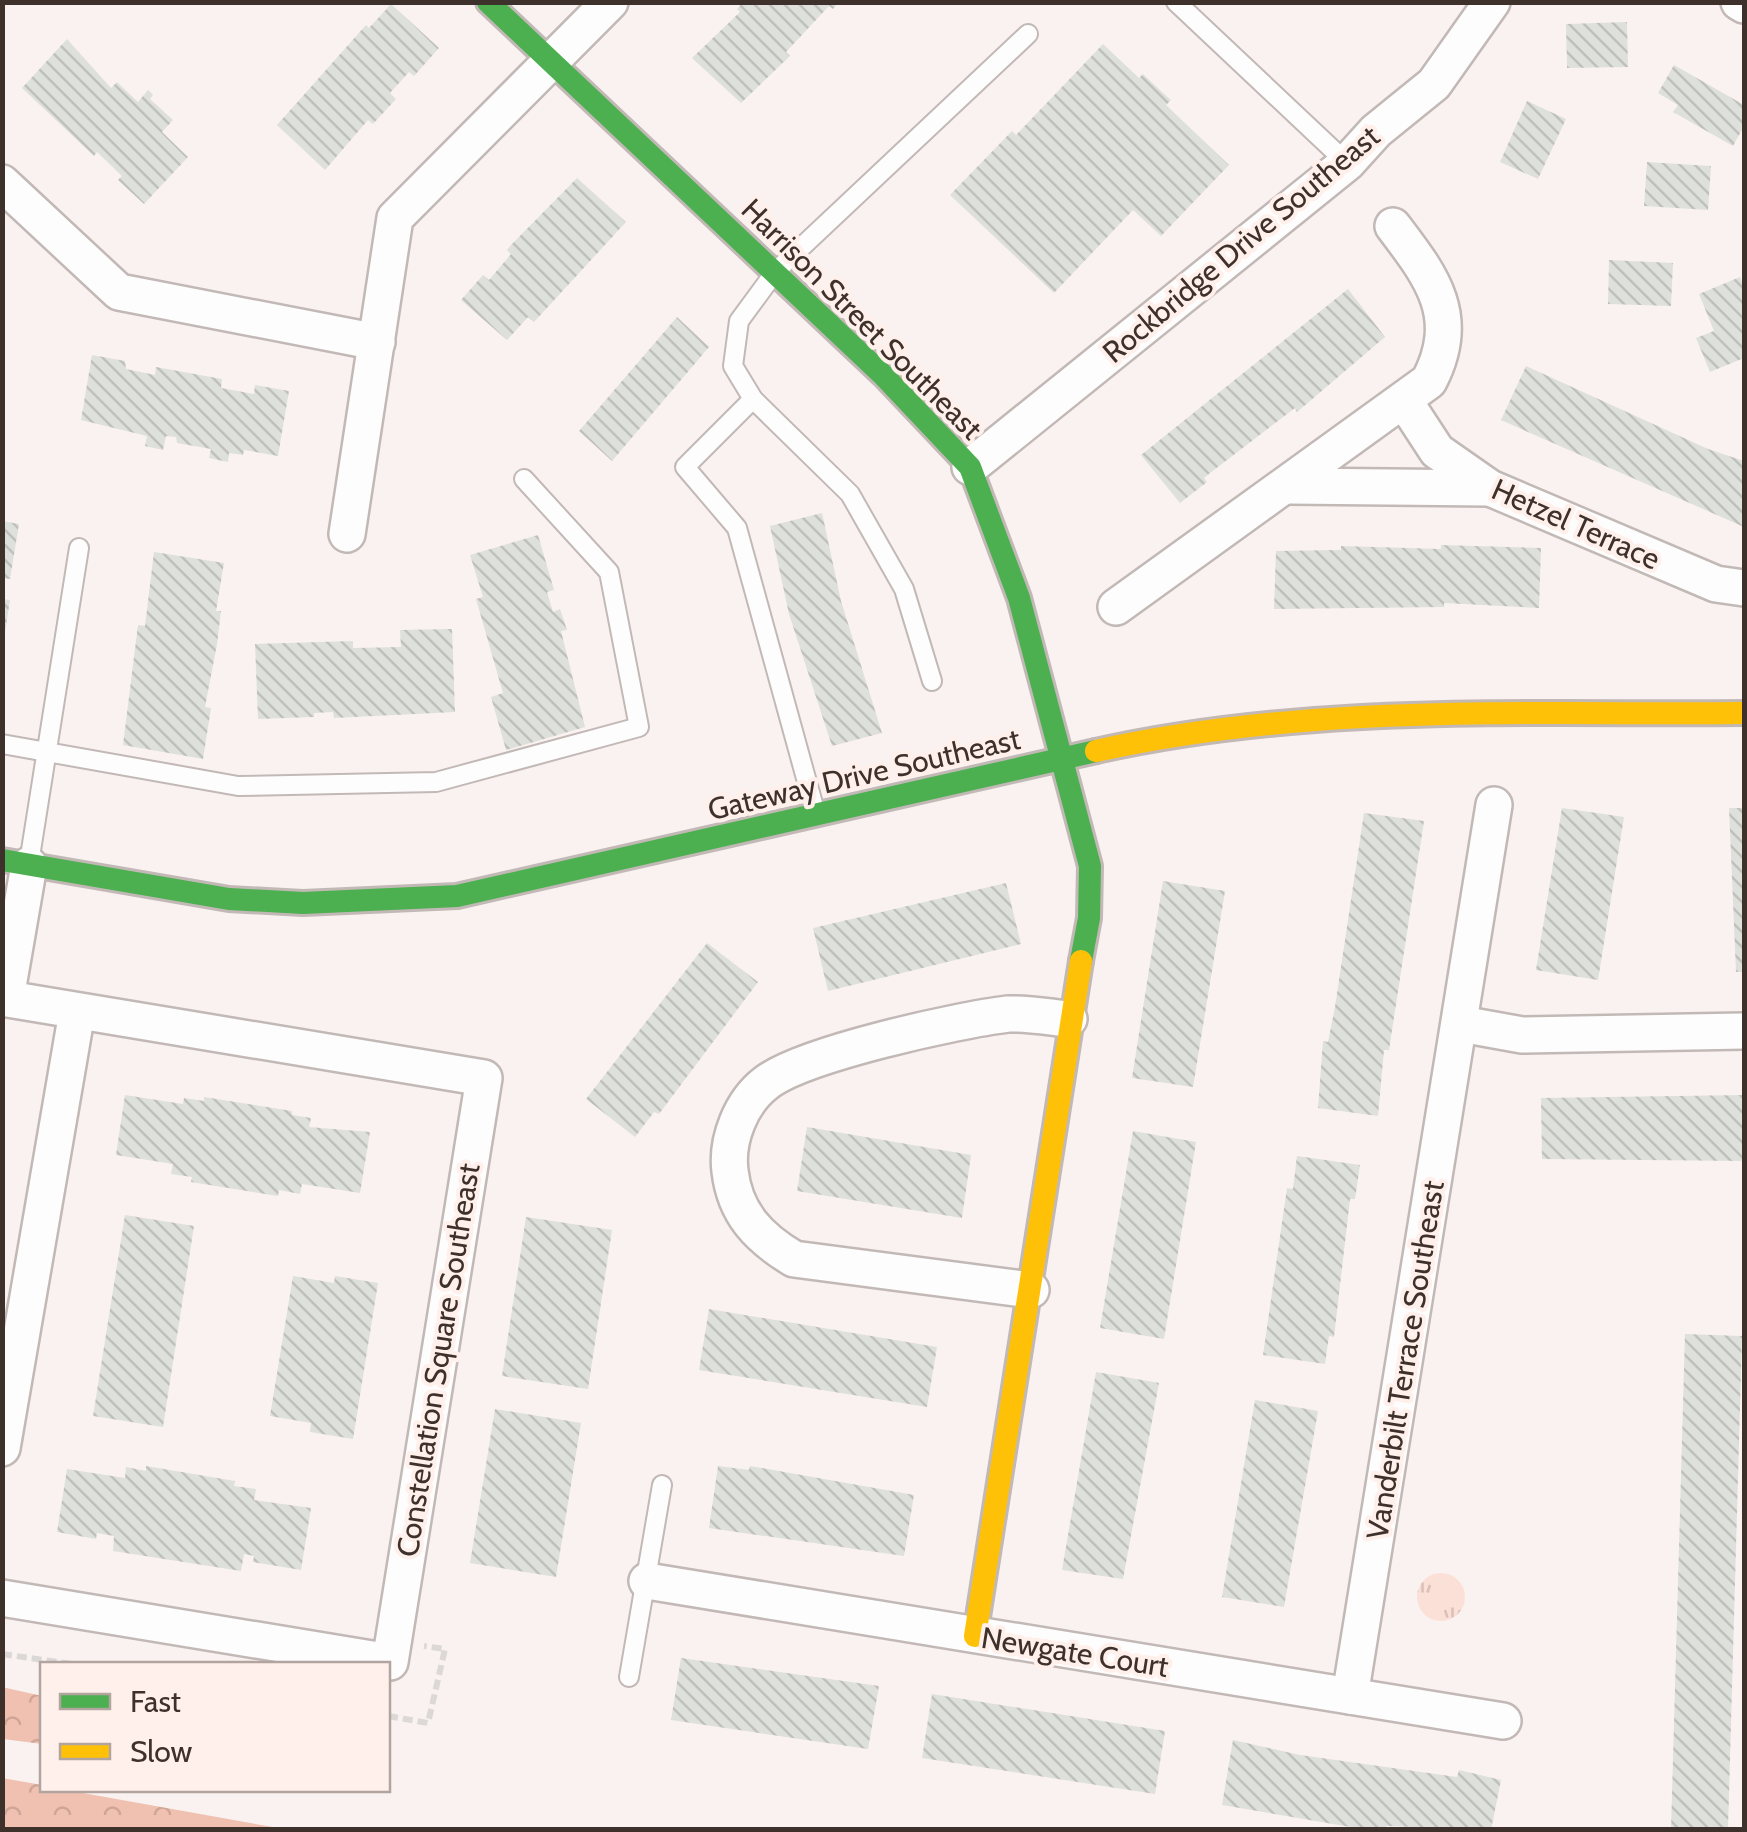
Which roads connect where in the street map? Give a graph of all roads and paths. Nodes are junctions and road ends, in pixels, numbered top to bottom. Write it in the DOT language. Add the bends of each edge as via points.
graph roads {
  1 [pos="488,2"];
  2 [pos="610,2"];
  3 [pos="1176,2"];
  4 [pos="1492,2"];
  5 [pos="1028,34"];
  6 [pos="552,63"];
  7 [pos="1347,163"];
  8 [pos="2,182"];
  9 [pos="1392,226"];
  10 [pos="774,272"];
  11 [pos="377,342"];
  12 [pos="753,399"];
  13 [pos="1405,402"];
  14 [pos="970,467"];
  15 [pos="524,479"];
  16 [pos="1289,486"];
  17 [pos="1490,488"];
  18 [pos="347,534"];
  19 [pos="78,548"];
  20 [pos="1744,588"];
  21 [pos="1116,607"];
  22 [pos="932,681"];
  23 [pos="1744,714"];
  24 [pos="2,744"];
  25 [pos="46,752"];
  26 [pos="1061,759"];
  27 [pos="1494,805"];
  28 [pos="816,814"];
  29 [pos="16,863"];
  30 [pos="4,998"];
  31 [pos="77,1012"];
  32 [pos="1069,1019"];
  33 [pos="1460,1024"];
  34 [pos="1744,1031"];
  35 [pos="1031,1290"];
  36 [pos="2,1448"];
  37 [pos="662,1486"];
  38 [pos="647,1581"];
  39 [pos="2,1598"];
  40 [pos="975,1636"];
  41 [pos="393,1641"];
  42 [pos="2,1654"];
  43 [pos="58,1662"];
  44 [pos="629,1677"];
  45 [pos="1350,1696"];
  46 [pos="390,1716"];
  47 [pos="1503,1722"];
  1 -- 6 [label="street, Harrison Street Southeast"];
  2 -- 6 [label="street"];
  3 -- 7 [label="lane"];
  4 -- 7 [label="street, Rockbridge Drive Southeast" via="1434,84"];
  5 -- 10 [label="lane"];
  6 -- 10 [label="street, Harrison Street Southeast"];
  6 -- 11 [label="street" via="396,218"];
  7 -- 14 [label="street, Rockbridge Drive Southeast"];
  8 -- 11 [label="street" via="119,292"];
  9 -- 13 [label="street" via="1432,277 1442,307 1443,342 1434,371"];
  10 -- 12 [label="lane" via="739,321 734,366"];
  10 -- 14 [label="street, Harrison Street Southeast"];
  11 -- 18 [label="street"];
  12 -- 22 [label="lane" via="850,494 904,589"];
  12 -- 28 [label="lane" via="686,466 737,528"];
  13 -- 16 [label="street"];
  13 -- 17 [label="street, Hetzel Terrace" via="1437,451"];
  14 -- 26 [label="street, Harrison Street Southeast" via="1019,598"];
  15 -- 25 [label="lane" via="608,572 639,727 436,782 238,786"];
  16 -- 17 [label="street"];
  16 -- 21 [label="street"];
  17 -- 20 [label="street, Hetzel Terrace" via="1716,584"];
  19 -- 25 [label="lane"];
  23 -- 26 [label="street, Gateway Drive Southeast" via="1320,716 1190,730"];
  24 -- 25 [label="lane"];
  25 -- 29 [label="lane"];
  26 -- 28 [label="street, Gateway Drive Southeast"];
  26 -- 32 [label="street" via="1090,866 1090,918"];
  27 -- 33 [label="street, Vanderbilt Terrace Southeast"];
  28 -- 29 [label="street, Gateway Drive Southeast" via="534,881 387,901 230,899"];
  29 -- 30 [label="street, Constellation Square Southeast"];
  30 -- 31 [label="street, Constellation Square Southeast"];
  31 -- 36 [label="street"];
  31 -- 41 [label="street, Constellation Square Southeast" via="484,1078"];
  32 -- 35 [label="street"];
  32 -- 35 [label="street" via="1009,1014 814,1057 766,1082 745,1106 732,1137 729,1166 747,1222 794,1259"];
  33 -- 34 [label="street" via="1522,1035"];
  33 -- 45 [label="street, Vanderbilt Terrace Southeast"];
  35 -- 40 [label="street"];
  37 -- 38 [label="lane"];
  38 -- 40 [label="street, Newgate Court"];
  38 -- 44 [label="lane"];
  39 -- 41 [label="street" via="390,1662"];
  40 -- 45 [label="street, Newgate Court"];
  41 -- 46 [label="path" via="445,1649 428,1723"];
  42 -- 43 [label="path"];
  45 -- 47 [label="street, Newgate Court"];
}
